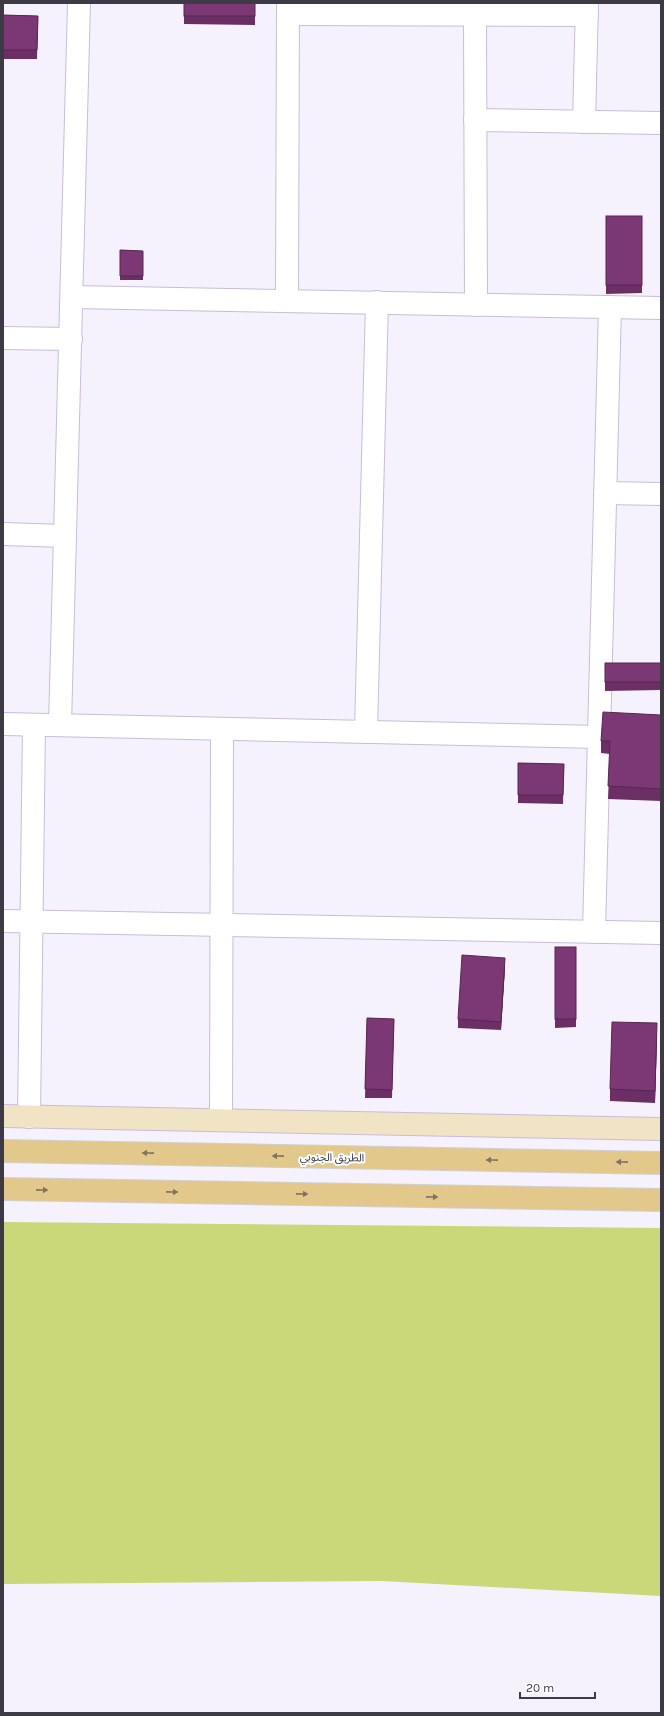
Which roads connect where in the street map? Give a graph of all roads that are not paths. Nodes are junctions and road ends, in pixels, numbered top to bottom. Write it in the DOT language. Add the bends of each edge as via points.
graph roads {
  1 [pos="79,3"];
  2 [pos="288,8"];
  3 [pos="587,9"];
  4 [pos="475,15"];
  5 [pos="475,120"];
  6 [pos="584,122"];
  7 [pos="661,123"];
  8 [pos="72,297"];
  9 [pos="287,301"];
  10 [pos="377,302"];
  11 [pos="476,304"];
  12 [pos="610,307"];
  13 [pos="661,308"];
  14 [pos="3,338"];
  15 [pos="70,339"];
  16 [pos="605,493"];
  17 [pos="661,494"];
  18 [pos="3,534"];
  19 [pos="65,536"];
  20 [pos="3,724"];
  21 [pos="34,725"];
  22 [pos="60,725"];
  23 [pos="222,729"];
  24 [pos="366,732"];
  25 [pos="599,737"];
  26 [pos="3,921"];
  27 [pos="31,922"];
  28 [pos="222,925"];
  29 [pos="594,932"];
  30 [pos="661,933"];
  31 [pos="3,1116"];
  32 [pos="29,1117"];
  33 [pos="221,1120"];
  34 [pos="661,1129"];
  35 [pos="3,1151"];
  36 [pos="661,1162"];
  37 [pos="3,1189"];
  38 [pos="661,1200"];
  1 -- 8 [label="street"];
  2 -- 4 [label="street"];
  2 -- 9 [label="street"];
  3 -- 4 [label="street"];
  3 -- 6 [label="street"];
  4 -- 5 [label="street"];
  5 -- 6 [label="street"];
  5 -- 11 [label="street"];
  6 -- 7 [label="street"];
  8 -- 9 [label="street"];
  8 -- 15 [label="street"];
  9 -- 10 [label="street"];
  10 -- 11 [label="street"];
  10 -- 24 [label="street"];
  11 -- 12 [label="street"];
  12 -- 13 [label="street"];
  12 -- 16 [label="street"];
  14 -- 15 [label="street"];
  15 -- 19 [label="street"];
  16 -- 17 [label="street"];
  16 -- 25 [label="street"];
  18 -- 19 [label="street"];
  19 -- 22 [label="street"];
  20 -- 21 [label="street"];
  21 -- 22 [label="street"];
  21 -- 27 [label="street"];
  22 -- 23 [label="street"];
  23 -- 24 [label="street"];
  23 -- 28 [label="street"];
  24 -- 25 [label="street"];
  25 -- 29 [label="street"];
  26 -- 27 [label="street"];
  27 -- 28 [label="street"];
  27 -- 32 [label="street"];
  28 -- 29 [label="street"];
  28 -- 33 [label="street"];
  29 -- 30 [label="street"];
  31 -- 32 [label="street"];
  32 -- 33 [label="street"];
  33 -- 34 [label="street"];
  36 -- 35 [label="main road, الطريق الجنوبي, one-way"];
  37 -- 38 [label="main road, one-way"];
}
